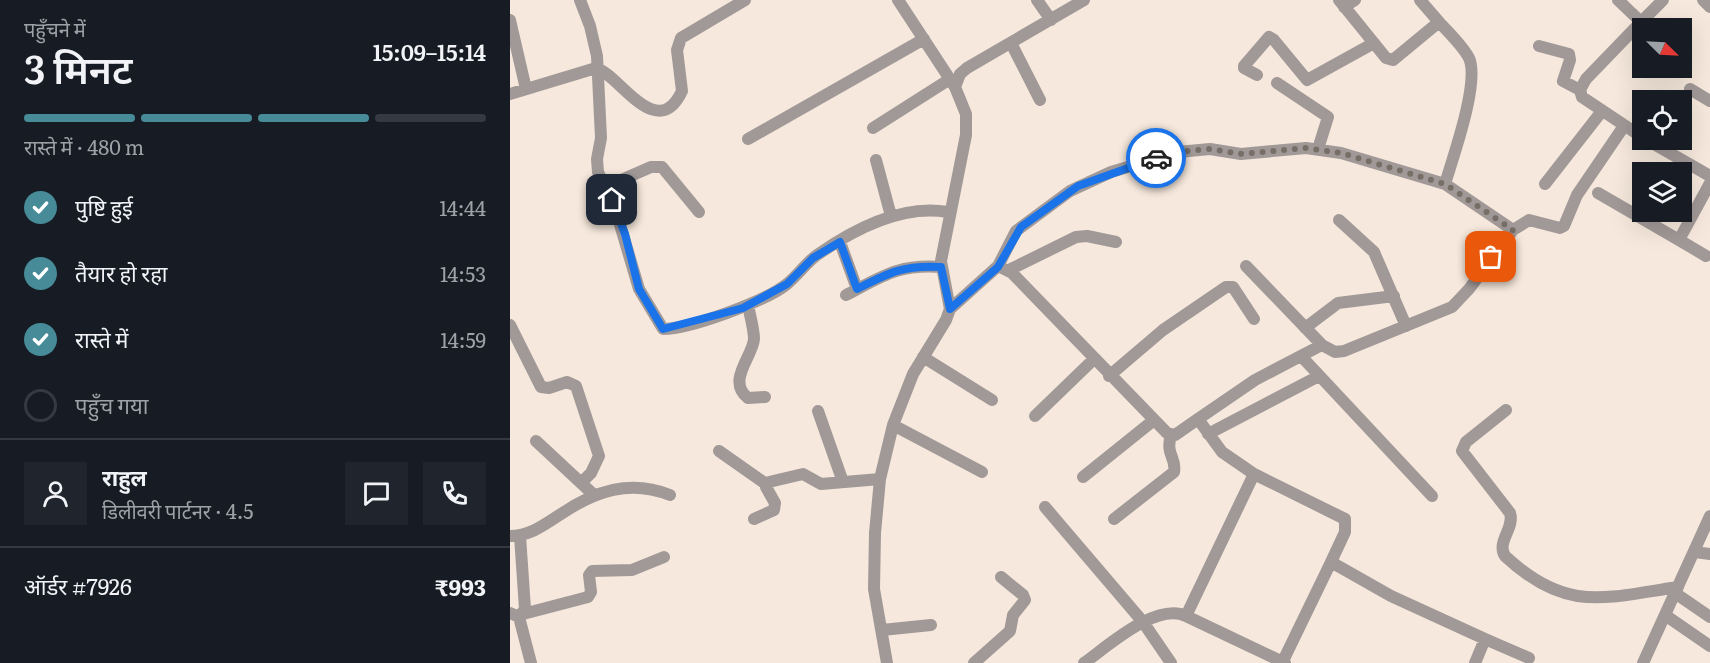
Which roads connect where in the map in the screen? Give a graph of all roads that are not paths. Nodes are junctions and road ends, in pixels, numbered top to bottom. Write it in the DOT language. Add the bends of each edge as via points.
graph roads {
  1 [pos="580,0"];
  2 [pos="745,0"];
  3 [pos="898,0"];
  4 [pos="1037,0"];
  5 [pos="1084,0"];
  6 [pos="1355,0"];
  7 [pos="1420,0"];
  8 [pos="1618,0"];
  9 [pos="1663,0"];
  10 [pos="1703,0"];
  11 [pos="1341,4"];
  12 [pos="1710,7"];
  13 [pos="1637,18"];
  14 [pos="1645,18"];
  15 [pos="510,20"];
  16 [pos="1051,20"];
  17 [pos="1440,22"];
  18 [pos="1632,31"];
  19 [pos="924,39"];
  20 [pos="1011,43"];
  21 [pos="1374,44"];
  22 [pos="1539,46"];
  23 [pos="596,68"];
  24 [pos="1257,75"];
  25 [pos="953,83"];
  26 [pos="1277,83"];
  27 [pos="526,89"];
  28 [pos="1690,89"];
  29 [pos="1580,90"];
  30 [pos="510,94"];
  31 [pos="1040,100"];
  32 [pos="1710,101"];
  33 [pos="1602,111"];
  34 [pos="1624,126"];
  35 [pos="873,128"];
  36 [pos="1632,131"];
  37 [pos="748,139"];
  38 [pos="1318,149"];
  39 [pos="1664,150"];
  40 [pos="876,160"];
  41 [pos="1710,176"];
  42 [pos="1710,183"];
  43 [pos="1445,184"];
  44 [pos="1545,184"];
  45 [pos="605,187"];
  46 [pos="1598,193"];
  47 [pos="699,212"];
  48 [pos="948,212"];
  49 [pos="891,216"];
  50 [pos="1339,220"];
  51 [pos="1513,230"];
  52 [pos="1679,240"];
  53 [pos="840,242"];
  54 [pos="1116,242"];
  55 [pos="1706,256"];
  56 [pos="1246,266"];
  57 [pos="941,267"];
  58 [pos="1003,268"];
  59 [pos="1394,296"];
  60 [pos="748,305"];
  61 [pos="950,309"];
  62 [pos="1254,319"];
  63 [pos="510,325"];
  64 [pos="1406,326"];
  65 [pos="1305,328"];
  66 [pos="1322,345"];
  67 [pos="1301,356"];
  68 [pos="923,357"];
  69 [pos="1094,360"];
  70 [pos="1109,376"];
  71 [pos="1319,376"];
  72 [pos="765,397"];
  73 [pos="992,400"];
  74 [pos="1506,410"];
  75 [pos="818,411"];
  76 [pos="1035,416"];
  77 [pos="1198,419"];
  78 [pos="1154,420"];
  79 [pos="893,425"];
  80 [pos="1208,434"];
  81 [pos="1171,435"];
  82 [pos="536,441"];
  83 [pos="719,451"];
  84 [pos="982,472"];
  85 [pos="1254,474"];
  86 [pos="1083,477"];
  87 [pos="880,479"];
  88 [pos="843,482"];
  89 [pos="582,483"];
  90 [pos="766,484"];
  91 [pos="594,495"];
  92 [pos="670,495"];
  93 [pos="1432,496"];
  94 [pos="1045,507"];
  95 [pos="1710,516"];
  96 [pos="754,519"];
  97 [pos="1114,519"];
  98 [pos="515,536"];
  99 [pos="1695,552"];
  100 [pos="1710,554"];
  101 [pos="664,557"];
  102 [pos="1331,562"];
  103 [pos="1001,577"];
  104 [pos="1677,590"];
  105 [pos="517,614"];
  106 [pos="1665,615"];
  107 [pos="1186,616"];
  108 [pos="1710,617"];
  109 [pos="1143,622"];
  110 [pos="931,625"];
  111 [pos="882,630"];
  112 [pos="1485,639"];
  113 [pos="1710,646"];
  114 [pos="1529,658"];
  115 [pos="531,663"];
  116 [pos="887,663"];
  117 [pos="974,663"];
  118 [pos="1084,663"];
  119 [pos="1171,663"];
  120 [pos="1283,663"];
  121 [pos="1474,663"];
  122 [pos="1643,663"];
  1 -- 23 [label="street" via="594,38"];
  2 -- 23 [label="street" via="681,38 677,50 682,92 672,105 660,110 643,105 628,96 611,75"];
  3 -- 19 [label="street"];
  4 -- 16 [label="street"];
  5 -- 16 [label="street"];
  6 -- 11 [label="street"];
  7 -- 17 [label="street"];
  8 -- 13 [label="street"];
  9 -- 14 [label="street"];
  10 -- 12 [label="street"];
  11 -- 21 [label="street"];
  15 -- 27 [label="street"];
  16 -- 20 [label="street"];
  17 -- 21 [label="street" via="1393,60"];
  17 -- 43 [label="street" via="1468,56 1471,69 1465,119"];
  18 -- 29 [label="street"];
  19 -- 25 [label="street"];
  19 -- 37 [label="street"];
  20 -- 25 [label="street" via="967,68"];
  20 -- 31 [label="street"];
  21 -- 24 [label="street" via="1307,80 1269,37 1244,66"];
  22 -- 29 [label="street" via="1569,54 1563,81"];
  23 -- 27 [label="street"];
  23 -- 45 [label="street" via="601,138 597,166"];
  25 -- 35 [label="street"];
  25 -- 48 [label="street" via="967,124"];
  26 -- 38 [label="street" via="1328,117"];
  27 -- 30 [label="street"];
  28 -- 32 [label="street"];
  29 -- 33 [label="street" via="1582,97"];
  33 -- 34 [label="street"];
  33 -- 44 [label="street"];
  34 -- 36 [label="street"];
  34 -- 51 [label="street" via="1577,195 1564,226 1529,220"];
  38 -- 43 [label="street"];
  38 -- 58 [label="street" via="1242,154 1210,149 1178,152 1111,172 1070,191 1021,227"];
  39 -- 41 [label="street"];
  40 -- 49 [label="street"];
  42 -- 52 [label="street"];
  43 -- 51 [label="street"];
  45 -- 47 [label="street" via="651,167 662,167"];
  45 -- 60 [label="street" via="625,234 636,281 661,327 667,329"];
  46 -- 52 [label="street"];
  48 -- 49 [label="street" via="922,209"];
  48 -- 57 [label="street"];
  49 -- 53 [label="street"];
  50 -- 59 [label="street" via="1374,252"];
  51 -- 64 [label="street" via="1462,298 1437,314"];
  52 -- 55 [label="street"];
  53 -- 57 [label="street" via="852,292 897,269 916,265"];
  53 -- 60 [label="street" via="813,258 787,284"];
  54 -- 58 [label="street" via="1076,237"];
  56 -- 65 [label="street"];
  57 -- 61 [label="street"];
  58 -- 61 [label="street"];
  58 -- 69 [label="street"];
  59 -- 64 [label="street"];
  59 -- 65 [label="street" via="1338,303"];
  60 -- 72 [label="street" via="754,339 741,368 743,393 747,398"];
  61 -- 68 [label="street"];
  62 -- 70 [label="street" via="1233,287 1226,287 1153,337"];
  63 -- 89 [label="street" via="541,387 567,382 576,386 599,456"];
  64 -- 66 [label="street" via="1340,352"];
  65 -- 66 [label="street"];
  66 -- 67 [label="street"];
  67 -- 71 [label="street"];
  67 -- 77 [label="street" via="1255,380"];
  68 -- 73 [label="street"];
  68 -- 79 [label="street"];
  69 -- 70 [label="street"];
  69 -- 76 [label="street"];
  70 -- 78 [label="street"];
  71 -- 80 [label="street"];
  71 -- 93 [label="street"];
  74 -- 104 [label="street" via="1466,442 1462,451 1510,513 1511,523 1502,546 1505,556 1555,590 1578,598"];
  75 -- 88 [label="street"];
  77 -- 80 [label="street"];
  77 -- 81 [label="street"];
  78 -- 81 [label="street"];
  78 -- 86 [label="street"];
  79 -- 84 [label="street"];
  79 -- 87 [label="street"];
  80 -- 85 [label="street" via="1222,452"];
  81 -- 97 [label="street" via="1168,451 1174,472"];
  82 -- 89 [label="street"];
  83 -- 90 [label="street"];
  85 -- 102 [label="street" via="1345,519 1346,532"];
  85 -- 107 [label="street"];
  87 -- 88 [label="street"];
  87 -- 111 [label="street" via="874,589"];
  88 -- 90 [label="street" via="821,484 803,474"];
  89 -- 91 [label="street"];
  90 -- 96 [label="street" via="775,507 771,513"];
  91 -- 92 [label="street" via="633,486"];
  91 -- 98 [label="street" via="540,528"];
  94 -- 109 [label="street"];
  95 -- 99 [label="street"];
  98 -- 105 [label="street" via="525,605"];
  99 -- 100 [label="street"];
  99 -- 104 [label="street"];
  101 -- 105 [label="street" via="632,570 592,571 588,597"];
  102 -- 112 [label="street" via="1391,596"];
  102 -- 120 [label="street"];
  103 -- 117 [label="street" via="1025,600 1012,615 1010,631"];
  104 -- 106 [label="street"];
  104 -- 108 [label="street"];
  105 -- 115 [label="street"];
  106 -- 113 [label="street"];
  106 -- 122 [label="street"];
  107 -- 109 [label="street" via="1172,612"];
  107 -- 120 [label="street"];
  109 -- 118 [label="street"];
  109 -- 119 [label="street"];
  110 -- 111 [label="street"];
  111 -- 116 [label="street"];
  112 -- 114 [label="street"];
  112 -- 121 [label="street"];
}
